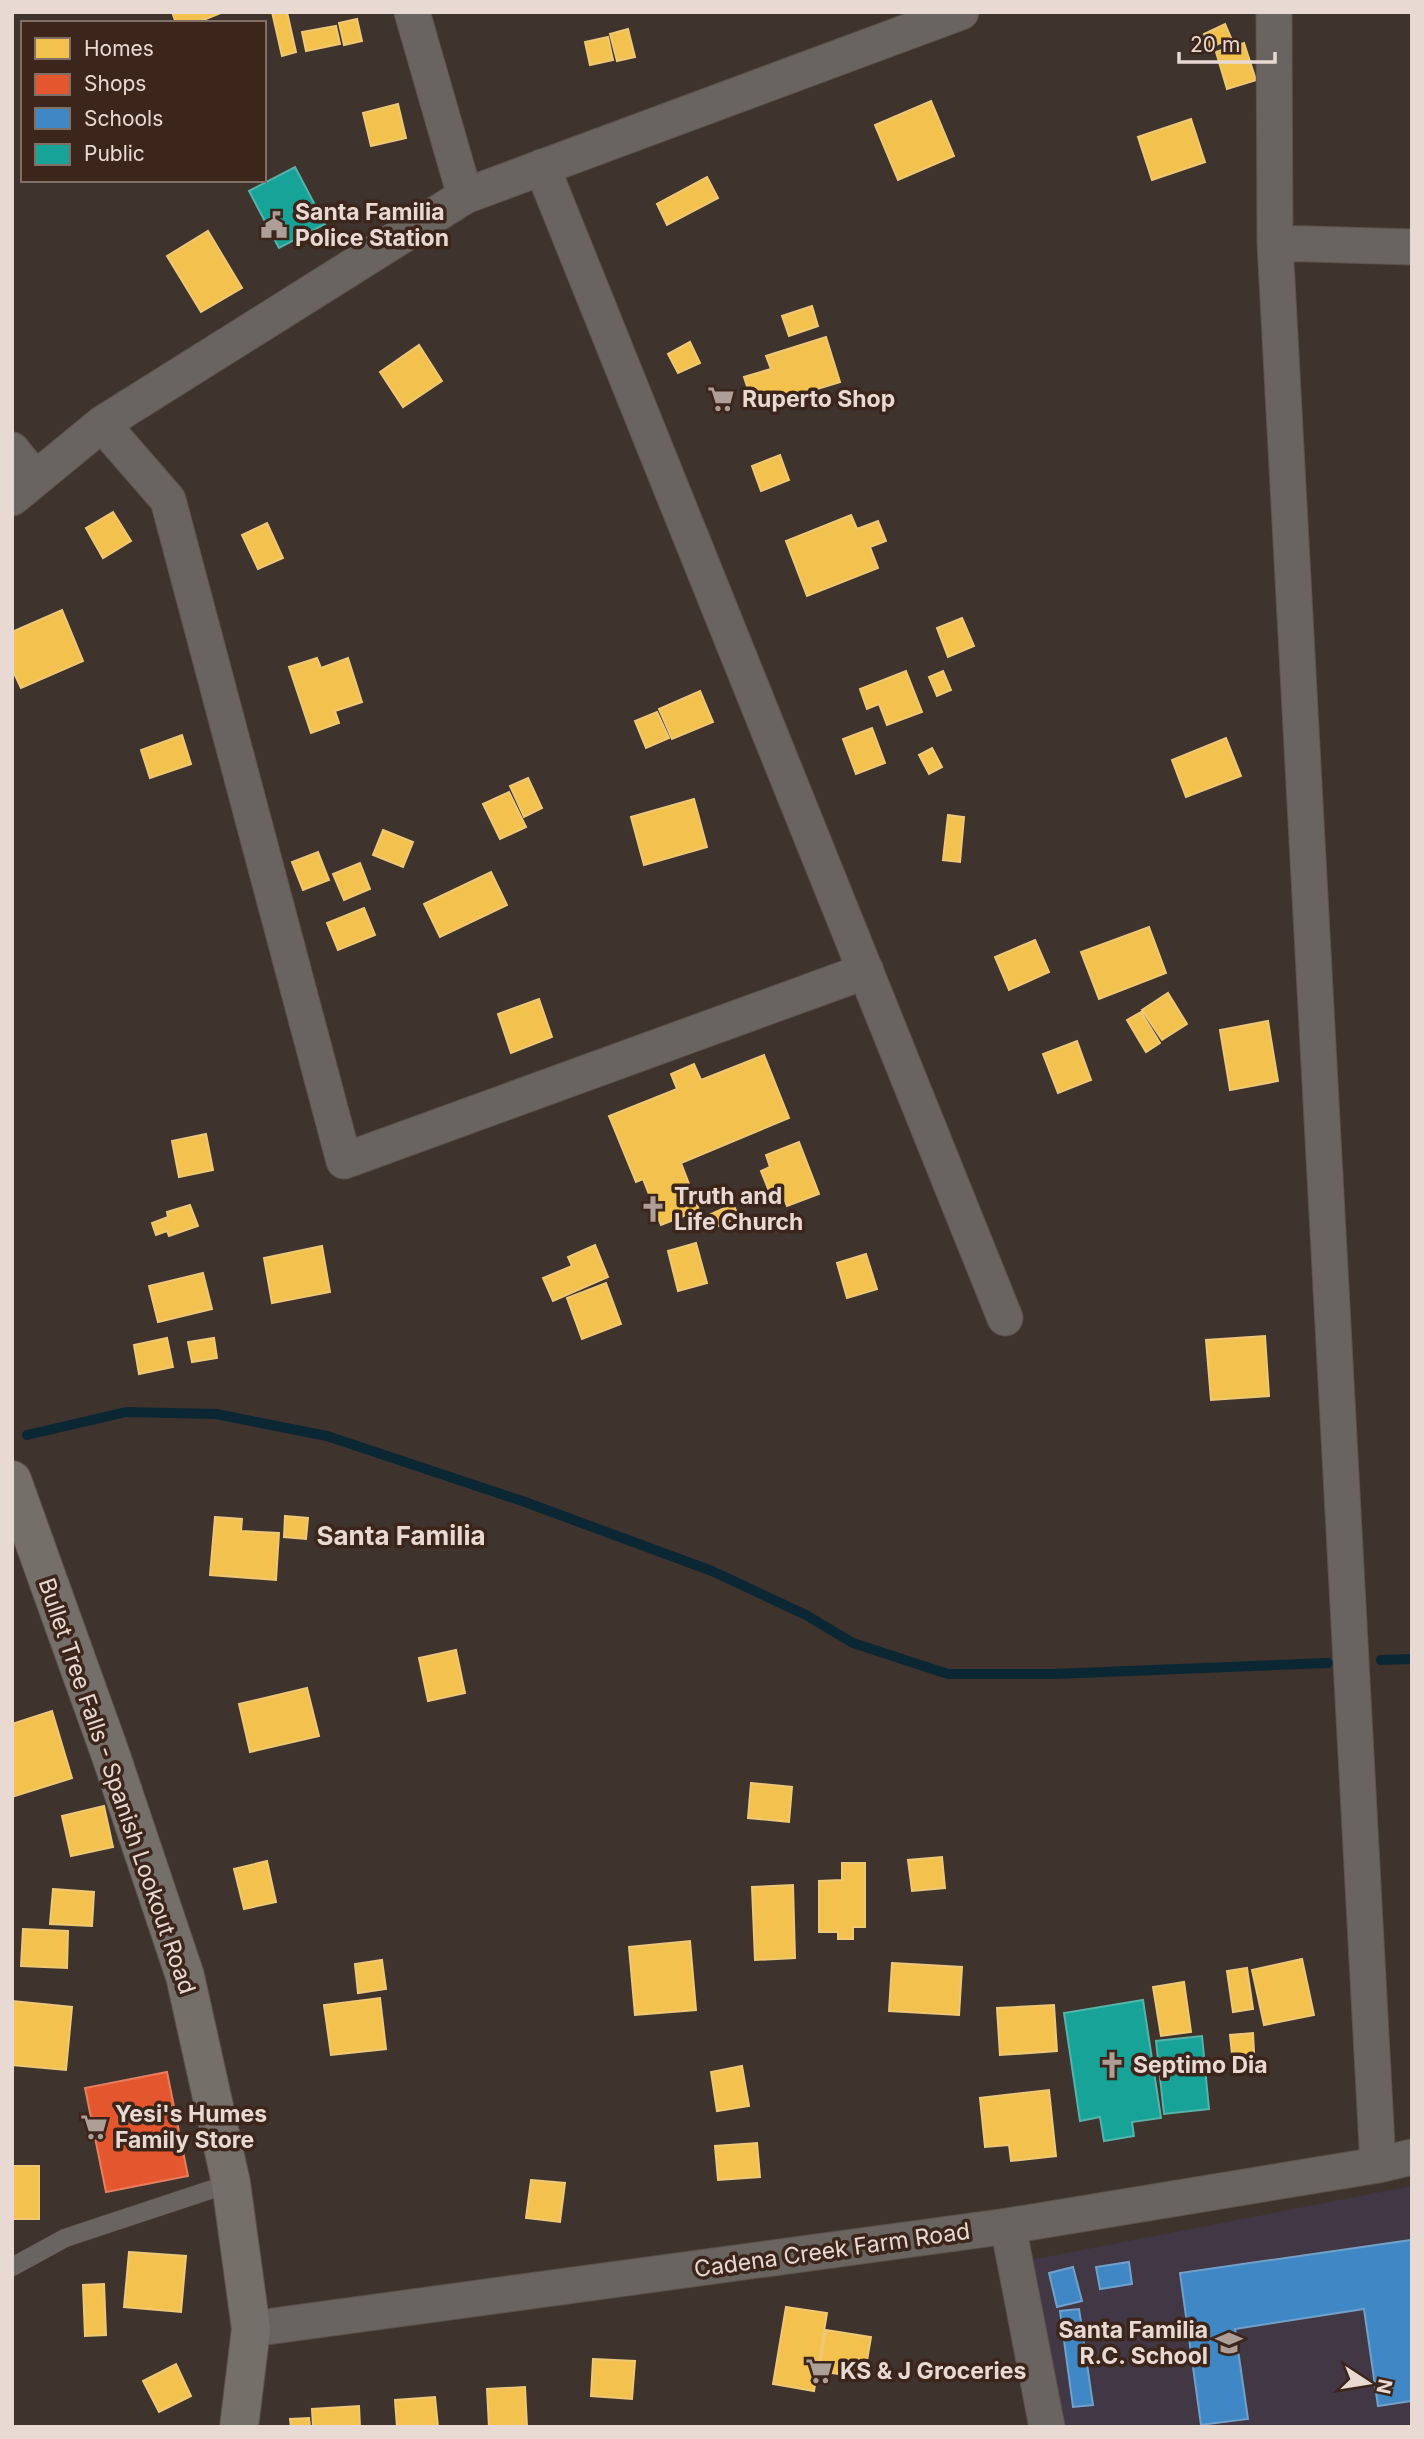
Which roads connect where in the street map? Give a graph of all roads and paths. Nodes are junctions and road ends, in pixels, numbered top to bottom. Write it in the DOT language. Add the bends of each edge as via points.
graph roads {
  1 [pos="412,12"];
  2 [pos="961,12"];
  3 [pos="1274,12"];
  4 [pos="542,167"];
  5 [pos="465,196"];
  6 [pos="1275,243"];
  7 [pos="1412,247"];
  8 [pos="102,424"];
  9 [pos="12,450"];
  10 [pos="24,488"];
  11 [pos="866,971"];
  12 [pos="1005,1318"];
  13 [pos="12,1480"];
  14 [pos="1412,2157"];
  15 [pos="1378,2165"];
  16 [pos="231,2183"];
  17 [pos="1008,2226"];
  18 [pos="12,2267"];
  19 [pos="251,2329"];
  20 [pos="239,2427"];
  21 [pos="1047,2427"];
  1 -- 5 [label="street"];
  2 -- 4 [label="street"];
  3 -- 6 [label="street"];
  4 -- 5 [label="street"];
  4 -- 11 [label="street"];
  5 -- 8 [label="street"];
  6 -- 7 [label="street"];
  6 -- 15 [label="street"];
  8 -- 10 [label="street"];
  8 -- 11 [label="street" via="168,500 344,1161"];
  9 -- 10 [label="street"];
  11 -- 12 [label="street"];
  13 -- 16 [label="main road, Bullet Tree Falls - Spanish Lookout Road" via="185,1976"];
  14 -- 15 [label="street, Cadena Creek Farm Road"];
  15 -- 17 [label="street, Cadena Creek Farm Road"];
  16 -- 18 [label="lane" via="65,2238"];
  16 -- 19 [label="main road, Bullet Tree Falls - Spanish Lookout Road"];
  17 -- 19 [label="street, Cadena Creek Farm Road"];
  17 -- 21 [label="street"];
  19 -- 20 [label="main road, Bullet Tree Falls - Spanish Lookout Road"];
}
